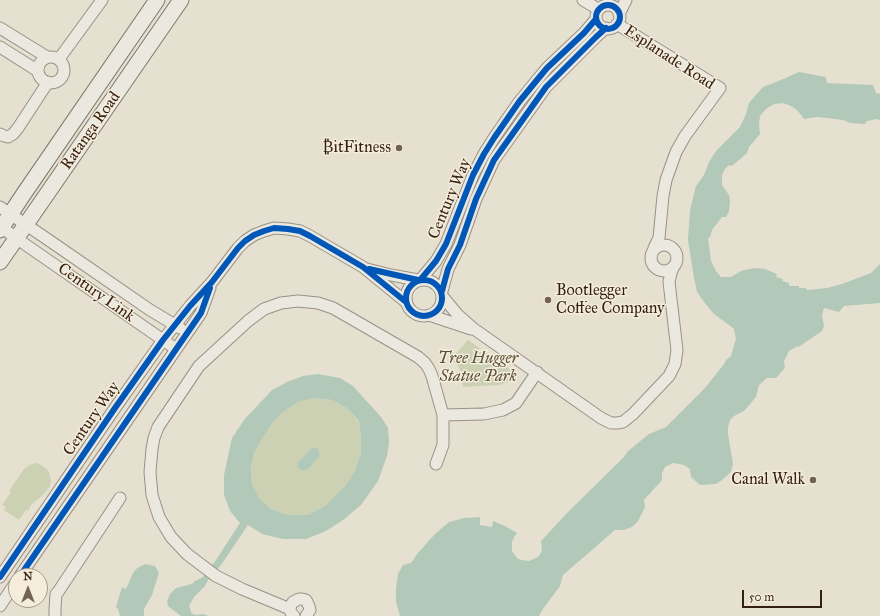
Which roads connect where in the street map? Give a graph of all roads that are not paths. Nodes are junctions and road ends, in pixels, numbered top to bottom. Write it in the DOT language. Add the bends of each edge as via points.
graph roads {
  1 [pos="102,0"];
  2 [pos="157,0"];
  3 [pos="181,0"];
  4 [pos="583,0"];
  5 [pos="626,0"];
  6 [pos="603,8"];
  7 [pos="618,19"];
  8 [pos="0,28"];
  9 [pos="606,28"];
  10 [pos="0,47"];
  11 [pos="47,57"];
  12 [pos="59,59"];
  13 [pos="38,71"];
  14 [pos="48,82"];
  15 [pos="0,134"];
  16 [pos="5,211"];
  17 [pos="661,222"];
  18 [pos="26,224"];
  19 [pos="1,228"];
  20 [pos="16,238"];
  21 [pos="670,246"];
  22 [pos="654,248"];
  23 [pos="0,262"];
  24 [pos="363,267"];
  25 [pos="673,268"];
  26 [pos="658,270"];
  27 [pos="419,280"];
  28 [pos="212,282"];
  29 [pos="669,282"];
  30 [pos="442,294"];
  31 [pos="406,302"];
  32 [pos="429,315"];
  33 [pos="174,325"];
  34 [pos="474,329"];
  35 [pos="187,333"];
  36 [pos="163,340"];
  37 [pos="176,349"];
  38 [pos="534,371"];
  39 [pos="443,415"];
  40 [pos="436,464"];
  41 [pos="120,498"];
  42 [pos="25,568"];
  43 [pos="0,576"];
  44 [pos="8,594"];
  45 [pos="0,606"];
  46 [pos="293,614"];
  47 [pos="309,615"];
  48 [pos="55,616"];
  1 -- 12 [label="street"];
  2 -- 16 [label="main road, Ratanga Road" via="23,195"];
  3 -- 18 [label="main road, Ratanga Road"];
  4 -- 6 [label="street"];
  5 -- 7 [label="street"];
  6 -- 7 [label="street" via="611,5 615,7"];
  6 -- 9 [label="street" via="597,23"];
  6 -- 27 [label="street, Century Way" via="584,33 547,68 494,138 474,175 446,244 436,262"];
  7 -- 9 [label="street" via="612,28"];
  7 -- 17 [label="street, Esplanade Road" via="720,88 676,152 666,180"];
  8 -- 11 [label="street"];
  9 -- 30 [label="street, Century Way" via="546,87 494,160 448,269"];
  10 -- 13 [label="street"];
  11 -- 12 [label="street"];
  11 -- 13 [label="street" via="42,60"];
  12 -- 14 [label="street" via="64,72 55,82"];
  13 -- 14 [label="street" via="43,80"];
  14 -- 15 [label="street" via="13,134 8,137"];
  16 -- 18 [label="street, Century Link"];
  16 -- 19 [label="main road, Ratanga Road"];
  17 -- 21 [label="street, Esplanade Road"];
  17 -- 22 [label="street, Esplanade Road" via="659,238"];
  18 -- 20 [label="main road, Ratanga Road"];
  18 -- 33 [label="street, Century Link"];
  19 -- 20 [label="street, Century Link"];
  20 -- 23 [label="main road, Ratanga Road"];
  20 -- 36 [label="street, Century Link"];
  21 -- 22 [label="street" via="662,244"];
  21 -- 25 [label="street" via="677,254 676,265"];
  22 -- 26 [label="street" via="651,260"];
  24 -- 27 [label="street, Century Way"];
  24 -- 28 [label="street, Century Way" via="300,231 274,228 245,241"];
  24 -- 31 [label="street, Century Way"];
  25 -- 26 [label="street" via="666,271"];
  25 -- 29 [label="street"];
  26 -- 29 [label="street"];
  27 -- 30 [label="street" via="433,281"];
  27 -- 31 [label="street" via="407,290"];
  28 -- 33 [label="street, Century Way"];
  28 -- 35 [label="street, Century Way" via="200,313"];
  29 -- 38 [label="street" via="677,350 675,364 669,376 623,422 611,423 601,418"];
  30 -- 32 [label="street" via="439,309"];
  30 -- 34 [label="street" via="457,314"];
  31 -- 32 [label="street" via="414,313"];
  32 -- 34 [label="street"];
  33 -- 35 [label="street, Century Link"];
  33 -- 36 [label="street, Century Way"];
  34 -- 38 [label="street"];
  35 -- 37 [label="street, Century Way"];
  36 -- 37 [label="street, Century Link"];
  36 -- 43 [label="street, Century Way"];
  37 -- 42 [label="street, Century Way"];
  38 -- 39 [label="street" via="516,403 511,407 492,413"];
  39 -- 40 [label="street" via="443,445"];
  39 -- 46 [label="street" via="432,376 425,363 333,308 323,305 298,301 264,309 199,366 158,427 154,438 150,472 152,495 159,517 171,537 187,554 216,576"];
  41 -- 48 [label="street" via="56,594"];
  44 -- 45 [label="street"];
  46 -- 47 [label="street" via="291,605 302,599 308,603"];
}
